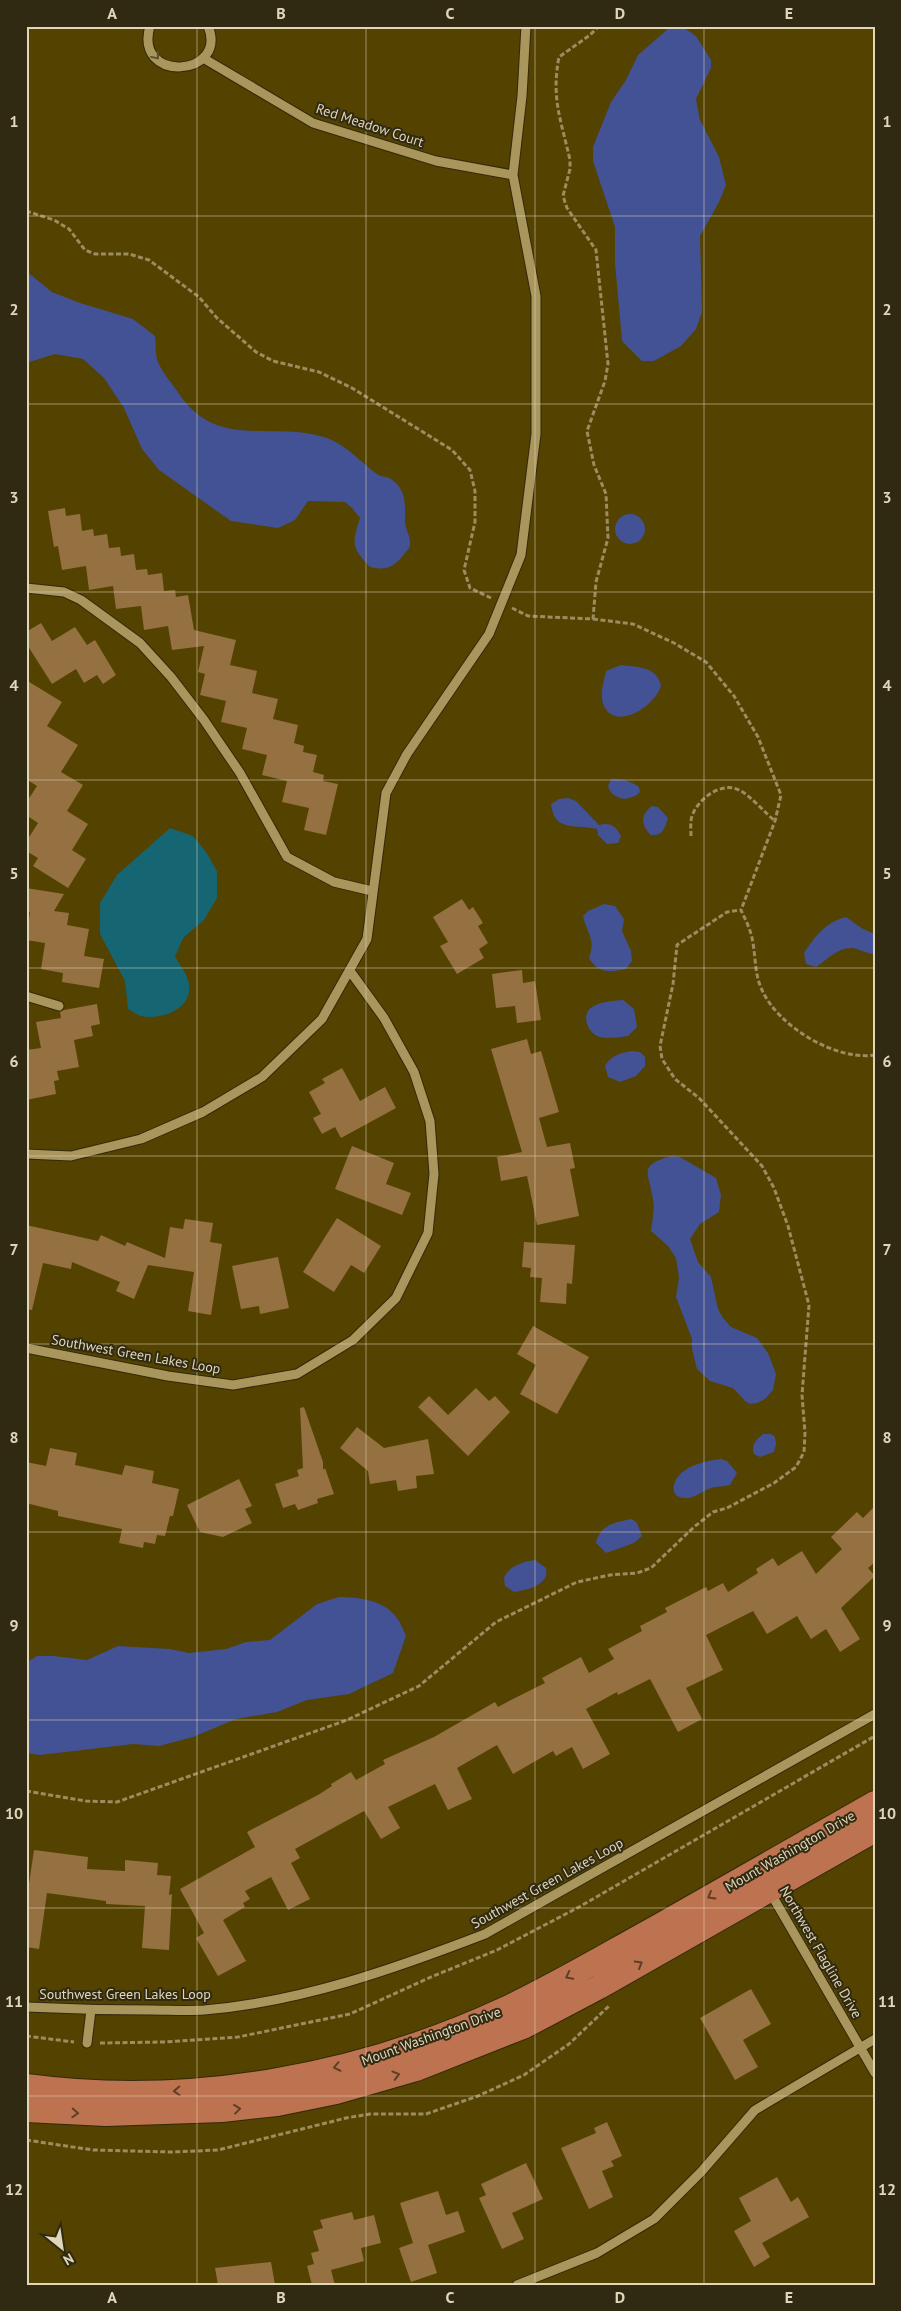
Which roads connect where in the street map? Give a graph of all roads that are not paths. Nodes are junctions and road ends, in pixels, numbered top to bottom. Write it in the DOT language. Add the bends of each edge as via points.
graph roads {
  1 [pos="150,26"];
  2 [pos="208,26"];
  3 [pos="526,26"];
  4 [pos="203,58"];
  5 [pos="513,175"];
  6 [pos="26,588"];
  7 [pos="372,891"];
  8 [pos="350,971"];
  9 [pos="26,996"];
  10 [pos="58,1006"];
  11 [pos="26,1154"];
  12 [pos="26,1348"];
  13 [pos="875,1714"];
  14 [pos="875,1803"];
  15 [pos="875,1830"];
  16 [pos="764,1879"];
  17 [pos="26,2007"];
  18 [pos="91,2010"];
  19 [pos="875,2039"];
  20 [pos="87,2043"];
  21 [pos="860,2048"];
  22 [pos="875,2073"];
  23 [pos="26,2086"];
  24 [pos="26,2110"];
  25 [pos="517,2285"];
  1 -- 4 [label="street, one-way" via="150,49 164,64 184,68"];
  2 -- 4 [label="street" via="210,40"];
  3 -- 5 [label="street"];
  4 -- 5 [label="street, Red Meadow Court" via="313,123 436,161"];
  5 -- 7 [label="street" via="536,296 536,434 521,555 490,634 407,754 386,793"];
  6 -- 7 [label="street" via="64,592 81,600 140,643 204,720 240,773 287,856 334,882"];
  7 -- 8 [label="street" via="366,939"];
  8 -- 11 [label="street" via="322,1019 269,1071 203,1112 141,1139 71,1156"];
  8 -- 12 [label="street, Southwest Green Lakes Loop" via="384,1018 414,1072 430,1121 434,1174 428,1233 396,1298 353,1340 297,1374 233,1385 168,1376"];
  9 -- 10 [label="street"];
  13 -- 18 [label="street, Southwest Green Lakes Loop" via="485,1934 422,1958 339,1986 272,2000 204,2010"];
  14 -- 16 [label="main road, Mount Washington Drive"];
  15 -- 16 [label="main road, Mount Washington Drive"];
  16 -- 21 [label="street, Northwest Flagline Drive"];
  16 -- 23 [label="main road, Mount Washington Drive, one-way" via="505,2009 430,2039 351,2064 274,2081 195,2091 118,2093"];
  24 -- 16 [label="main road, Mount Washington Drive, one-way" via="106,2114 222,2110 277,2104 336,2092 416,2069 525,2026 599,1987"];
  17 -- 18 [label="street, Southwest Green Lakes Loop"];
  18 -- 20 [label="street"];
  19 -- 21 [label="street"];
  21 -- 22 [label="street, Northwest Flagline Drive"];
  21 -- 25 [label="street" via="755,2110 701,2172 654,2219 597,2253"];
}
